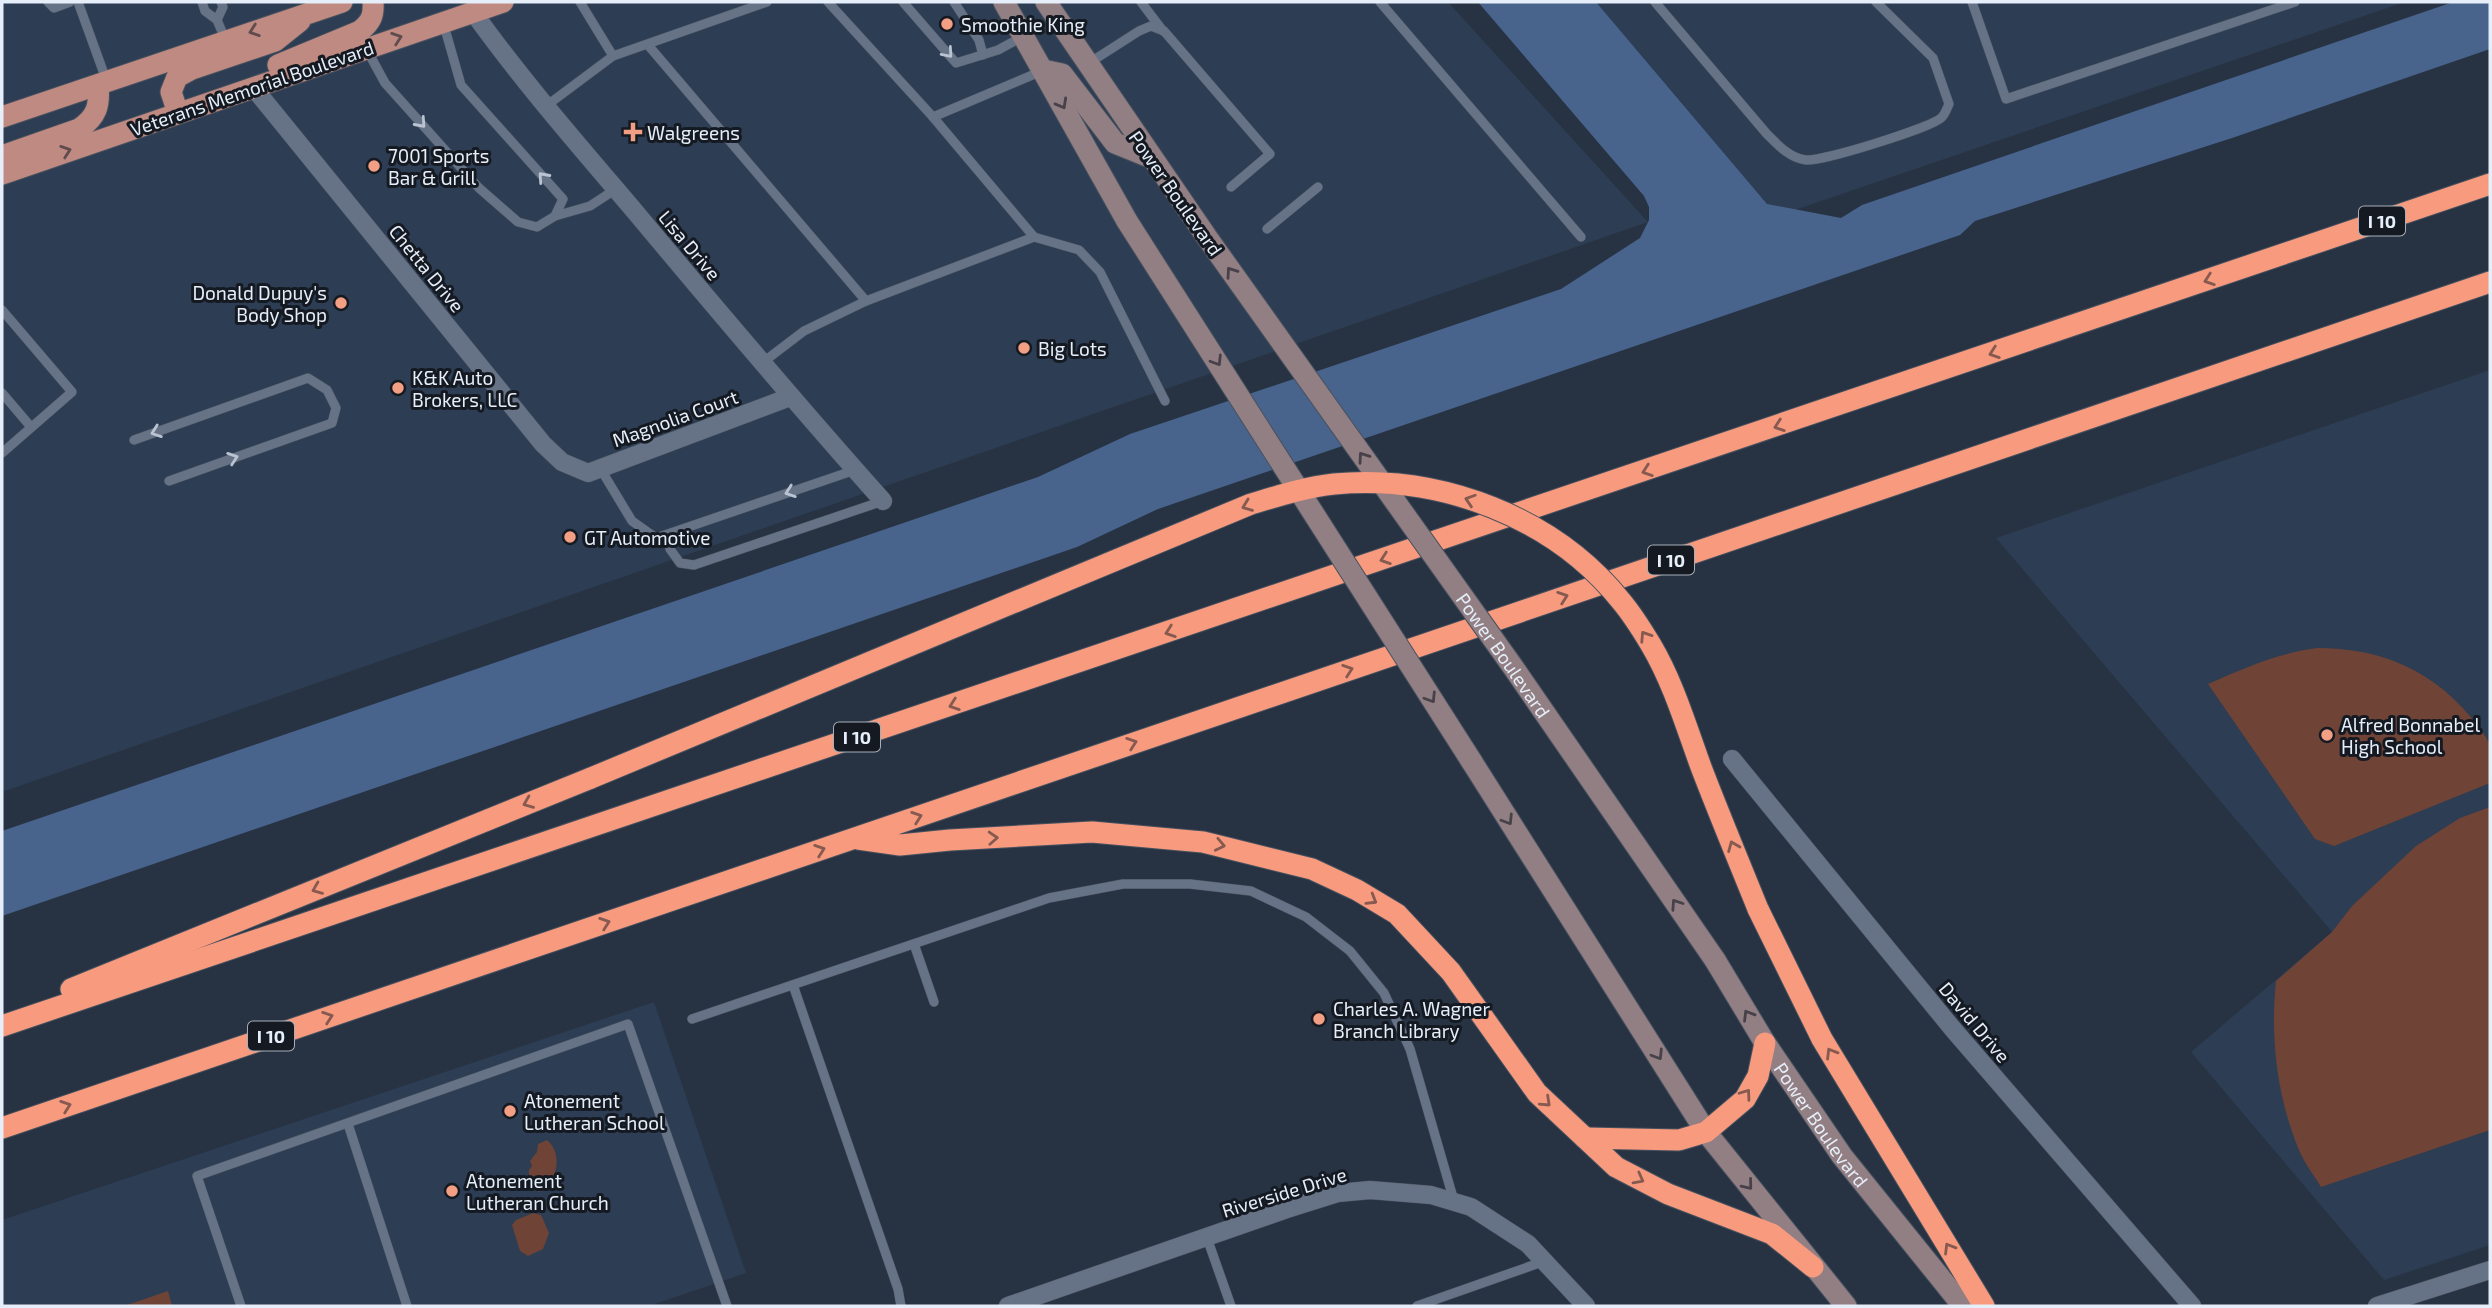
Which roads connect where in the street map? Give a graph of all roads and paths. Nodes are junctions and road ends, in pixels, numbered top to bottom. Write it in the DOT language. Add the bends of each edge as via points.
graph roads {
  1 [pos="48,2"];
  2 [pos="70,2"];
  3 [pos="78,2"];
  4 [pos="202,2"];
  5 [pos="222,2"];
  6 [pos="342,2"];
  7 [pos="373,2"];
  8 [pos="503,2"];
  9 [pos="580,2"];
  10 [pos="767,2"];
  11 [pos="828,2"];
  12 [pos="902,2"];
  13 [pos="954,2"];
  14 [pos="1004,2"];
  15 [pos="1046,2"];
  16 [pos="1141,2"];
  17 [pos="1380,2"];
  18 [pos="1655,2"];
  19 [pos="1876,2"];
  20 [pos="1972,2"];
  21 [pos="2295,2"];
  22 [pos="472,12"];
  23 [pos="310,13"];
  24 [pos="217,20"];
  25 [pos="443,22"];
  26 [pos="1164,32"];
  27 [pos="1024,36"];
  28 [pos="226,41"];
  29 [pos="648,45"];
  30 [pos="367,48"];
  31 [pos="983,55"];
  32 [pos="613,56"];
  33 [pos="1088,64"];
  34 [pos="1043,70"];
  35 [pos="102,83"];
  36 [pos="253,87"];
  37 [pos="546,106"];
  38 [pos="178,113"];
  39 [pos="2,115"];
  40 [pos="933,117"];
  41 [pos="2,156"];
  42 [pos="1152,158"];
  43 [pos="2490,169"];
  44 [pos="2,174"];
  45 [pos="2490,184"];
  46 [pos="1231,187"];
  47 [pos="1318,187"];
  48 [pos="616,189"];
  49 [pos="555,216"];
  50 [pos="1267,229"];
  51 [pos="1034,237"];
  52 [pos="1581,237"];
  53 [pos="2274,258"];
  54 [pos="2490,282"];
  55 [pos="866,301"];
  56 [pos="2,310"];
  57 [pos="762,363"];
  58 [pos="2,393"];
  59 [pos="790,397"];
  60 [pos="1165,401"];
  61 [pos="32,428"];
  62 [pos="134,440"];
  63 [pos="2,453"];
  64 [pos="576,467"];
  65 [pos="600,468"];
  66 [pos="855,470"];
  67 [pos="169,481"];
  68 [pos="883,500"];
  69 [pos="666,536"];
  70 [pos="1731,759"];
  71 [pos="852,839"];
  72 [pos="914,944"];
  73 [pos="793,985"];
  74 [pos="934,1002"];
  75 [pos="2,1017"];
  76 [pos="692,1019"];
  77 [pos="2,1026"];
  78 [pos="1765,1043"];
  79 [pos="348,1124"];
  80 [pos="2,1128"];
  81 [pos="1706,1132"];
  82 [pos="1585,1138"];
  83 [pos="1455,1202"];
  84 [pos="1207,1238"];
  85 [pos="1545,1261"];
  86 [pos="1813,1267"];
  87 [pos="2490,1270"];
  88 [pos="242,1306"];
  89 [pos="407,1306"];
  90 [pos="727,1306"];
  91 [pos="901,1306"];
  92 [pos="1008,1306"];
  93 [pos="1231,1306"];
  94 [pos="1417,1306"];
  95 [pos="1586,1306"];
  96 [pos="1846,1306"];
  97 [pos="1963,1306"];
  98 [pos="1984,1306"];
  99 [pos="2192,1306"];
  100 [pos="2377,1306"];
  1 -- 2 [label="lane" via="54,8"];
  3 -- 35 [label="lane"];
  4 -- 24 [label="lane"];
  5 -- 24 [label="lane"];
  6 -- 23 [label="main road"];
  7 -- 36 [label="main road" via="370,23 360,32 278,65"];
  8 -- 22 [label="main road, Veterans Memorial Boulevard"];
  9 -- 32 [label="lane"];
  10 -- 29 [label="lane"];
  11 -- 40 [label="lane"];
  12 -- 31 [label="lane, one-way" via="956,63"];
  13 -- 31 [label="lane" via="979,40"];
  14 -- 27 [label="main road"];
  15 -- 33 [label="main road, Power Boulevard"];
  16 -- 26 [label="lane"];
  17 -- 52 [label="lane"];
  18 -- 19 [label="lane" via="1766,132 1786,152 1805,160 1829,158 1925,125 1942,117 1950,103 1933,58"];
  20 -- 21 [label="lane" via="2006,99"];
  22 -- 25 [label="main road, Veterans Memorial Boulevard"];
  22 -- 37 [label="street, Lisa Drive"];
  23 -- 28 [label="main road, one-way"];
  23 -- 38 [label="main road" via="275,41 177,77 171,92"];
  24 -- 28 [label="lane"];
  30 -- 25 [label="main road, Veterans Memorial Boulevard, one-way"];
  49 -- 25 [label="lane, one-way" via="563,200 461,85"];
  26 -- 33 [label="lane" via="1151,26 1139,31"];
  26 -- 46 [label="lane" via="1270,154"];
  27 -- 31 [label="lane"];
  27 -- 34 [label="main road"];
  28 -- 35 [label="main road"];
  29 -- 32 [label="lane"];
  29 -- 55 [label="lane"];
  30 -- 36 [label="main road, Veterans Memorial Boulevard"];
  30 -- 49 [label="lane, one-way" via="385,83 479,188 518,222 537,227"];
  32 -- 37 [label="lane"];
  33 -- 42 [label="main road, Power Boulevard"];
  34 -- 40 [label="lane"];
  34 -- 42 [label="main road" via="1062,74 1115,143"];
  34 -- 81 [label="main road, one-way, bridge" via="1127,221"];
  35 -- 39 [label="main road"];
  35 -- 41 [label="main road" via="95,115 88,124"];
  36 -- 38 [label="main road, Veterans Memorial Boulevard"];
  36 -- 64 [label="street, Chetta Drive" via="543,444 562,462"];
  37 -- 48 [label="street, Lisa Drive"];
  44 -- 38 [label="main road, Veterans Memorial Boulevard, one-way"];
  40 -- 51 [label="lane"];
  78 -- 42 [label="main road, Power Boulevard, one-way, bridge" via="1715,960 1513,667"];
  43 -- 53 [label="highway"];
  45 -- 53 [label="highway, I 10"];
  47 -- 50 [label="lane"];
  48 -- 49 [label="lane" via="590,206"];
  48 -- 57 [label="street, Lisa Drive"];
  51 -- 55 [label="lane"];
  51 -- 60 [label="lane" via="1079,250 1100,272"];
  53 -- 77 [label="highway, I 10, one-way"];
  71 -- 54 [label="highway, I 10, one-way"];
  55 -- 57 [label="lane" via="804,331"];
  56 -- 61 [label="lane" via="72,392"];
  57 -- 59 [label="street, Lisa Drive"];
  58 -- 61 [label="lane"];
  59 -- 65 [label="street, Magnolia Court"];
  59 -- 66 [label="street, Lisa Drive"];
  61 -- 63 [label="lane"];
  67 -- 62 [label="lane, one-way" via="332,423 336,408 327,390 308,378"];
  64 -- 65 [label="street, Magnolia Court" via="587,473"];
  65 -- 69 [label="lane" via="632,521 656,538"];
  66 -- 68 [label="street, Lisa Drive"];
  66 -- 69 [label="lane, one-way"];
  68 -- 69 [label="lane" via="694,565 681,563"];
  70 -- 99 [label="street, David Drive" via="1952,1028"];
  80 -- 71 [label="highway, I 10, one-way"];
  71 -- 82 [label="highway, one-way" via="900,845 1092,832 1203,842 1312,869 1397,914 1451,972 1537,1093"];
  72 -- 73 [label="lane"];
  72 -- 74 [label="lane"];
  72 -- 83 [label="lane" via="1049,898 1123,884 1190,884 1251,891 1306,917 1350,951 1384,993 1410,1049"];
  73 -- 76 [label="lane"];
  73 -- 91 [label="lane"];
  98 -- 75 [label="highway, one-way, bridge" via="1822,1039 1758,909 1652,647 1622,601 1584,563 1539,530 1502,511 1415,486 1333,484 1251,504"];
  81 -- 78 [label="highway, one-way" via="1745,1099 1758,1076"];
  78 -- 97 [label="main road, Power Boulevard" via="1842,1156"];
  79 -- 88 [label="lane" via="197,1176"];
  79 -- 89 [label="lane"];
  79 -- 90 [label="lane" via="628,1024"];
  81 -- 82 [label="highway" via="1679,1140"];
  81 -- 86 [label="main road, one-way"];
  82 -- 86 [label="highway, one-way" via="1616,1167 1668,1194 1772,1234"];
  83 -- 84 [label="street, Riverside Drive" via="1404,1192 1338,1193"];
  83 -- 85 [label="street, Riverside Drive" via="1471,1207 1528,1244"];
  84 -- 92 [label="street, Riverside Drive"];
  84 -- 93 [label="lane"];
  85 -- 94 [label="lane"];
  85 -- 95 [label="street, Riverside Drive"];
  86 -- 96 [label="main road"];
  87 -- 100 [label="street"];
}
